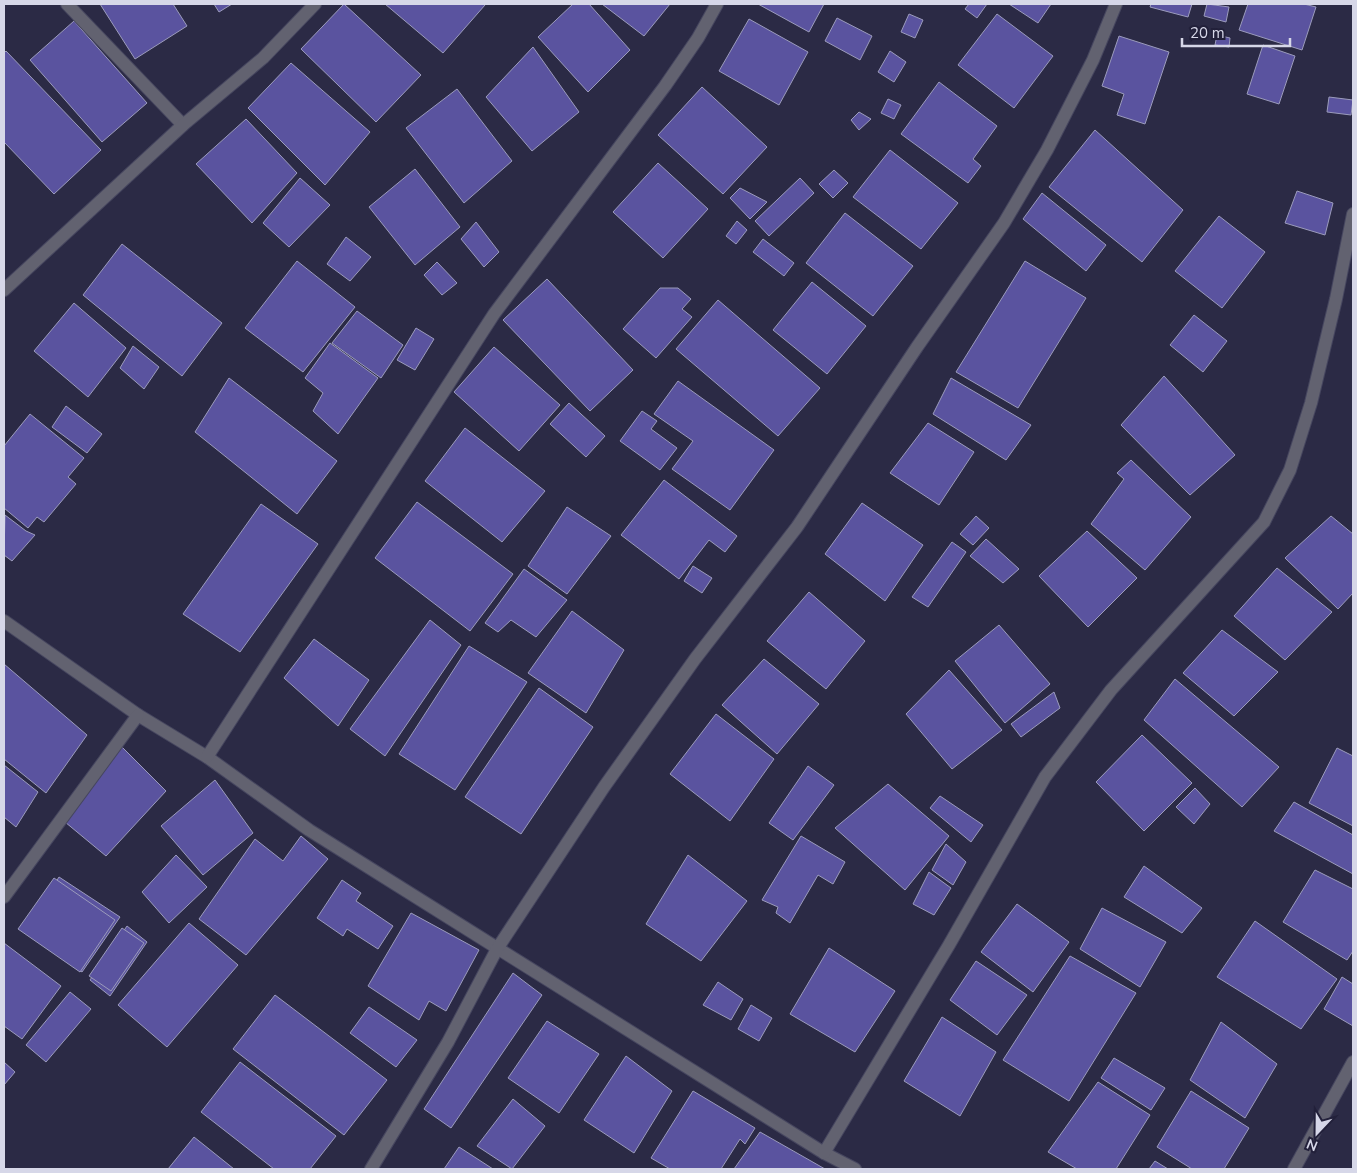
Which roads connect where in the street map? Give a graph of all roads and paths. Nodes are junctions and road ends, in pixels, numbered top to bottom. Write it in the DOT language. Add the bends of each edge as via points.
graph roads {
  1 [pos="67,4"];
  2 [pos="315,4"];
  3 [pos="717,4"];
  4 [pos="1116,4"];
  5 [pos="183,125"];
  6 [pos="1353,214"];
  7 [pos="4,290"];
  8 [pos="4,621"];
  9 [pos="138,715"];
  10 [pos="207,757"];
  11 [pos="4,897"];
  12 [pos="496,948"];
  13 [pos="1353,1062"];
  14 [pos="824,1153"];
  15 [pos="840,1166"];
  16 [pos="371,1169"];
  17 [pos="855,1169"];
  18 [pos="1294,1169"];
  1 -- 5 [label="street"];
  2 -- 5 [label="street" via="263,58"];
  3 -- 10 [label="street" via="665,86 494,314"];
  4 -- 12 [label="street" via="1093,60 1004,223 797,527 695,659 604,786"];
  5 -- 7 [label="street"];
  6 -- 14 [label="street" via="1311,402 1290,470 1264,522 1111,690 1045,777 950,945"];
  8 -- 9 [label="street"];
  9 -- 10 [label="street"];
  9 -- 11 [label="street"];
  10 -- 12 [label="street" via="309,830"];
  12 -- 14 [label="street"];
  12 -- 16 [label="street" via="448,1042"];
  13 -- 18 [label="street"];
  14 -- 15 [label="street"];
  15 -- 17 [label="street"];
}
